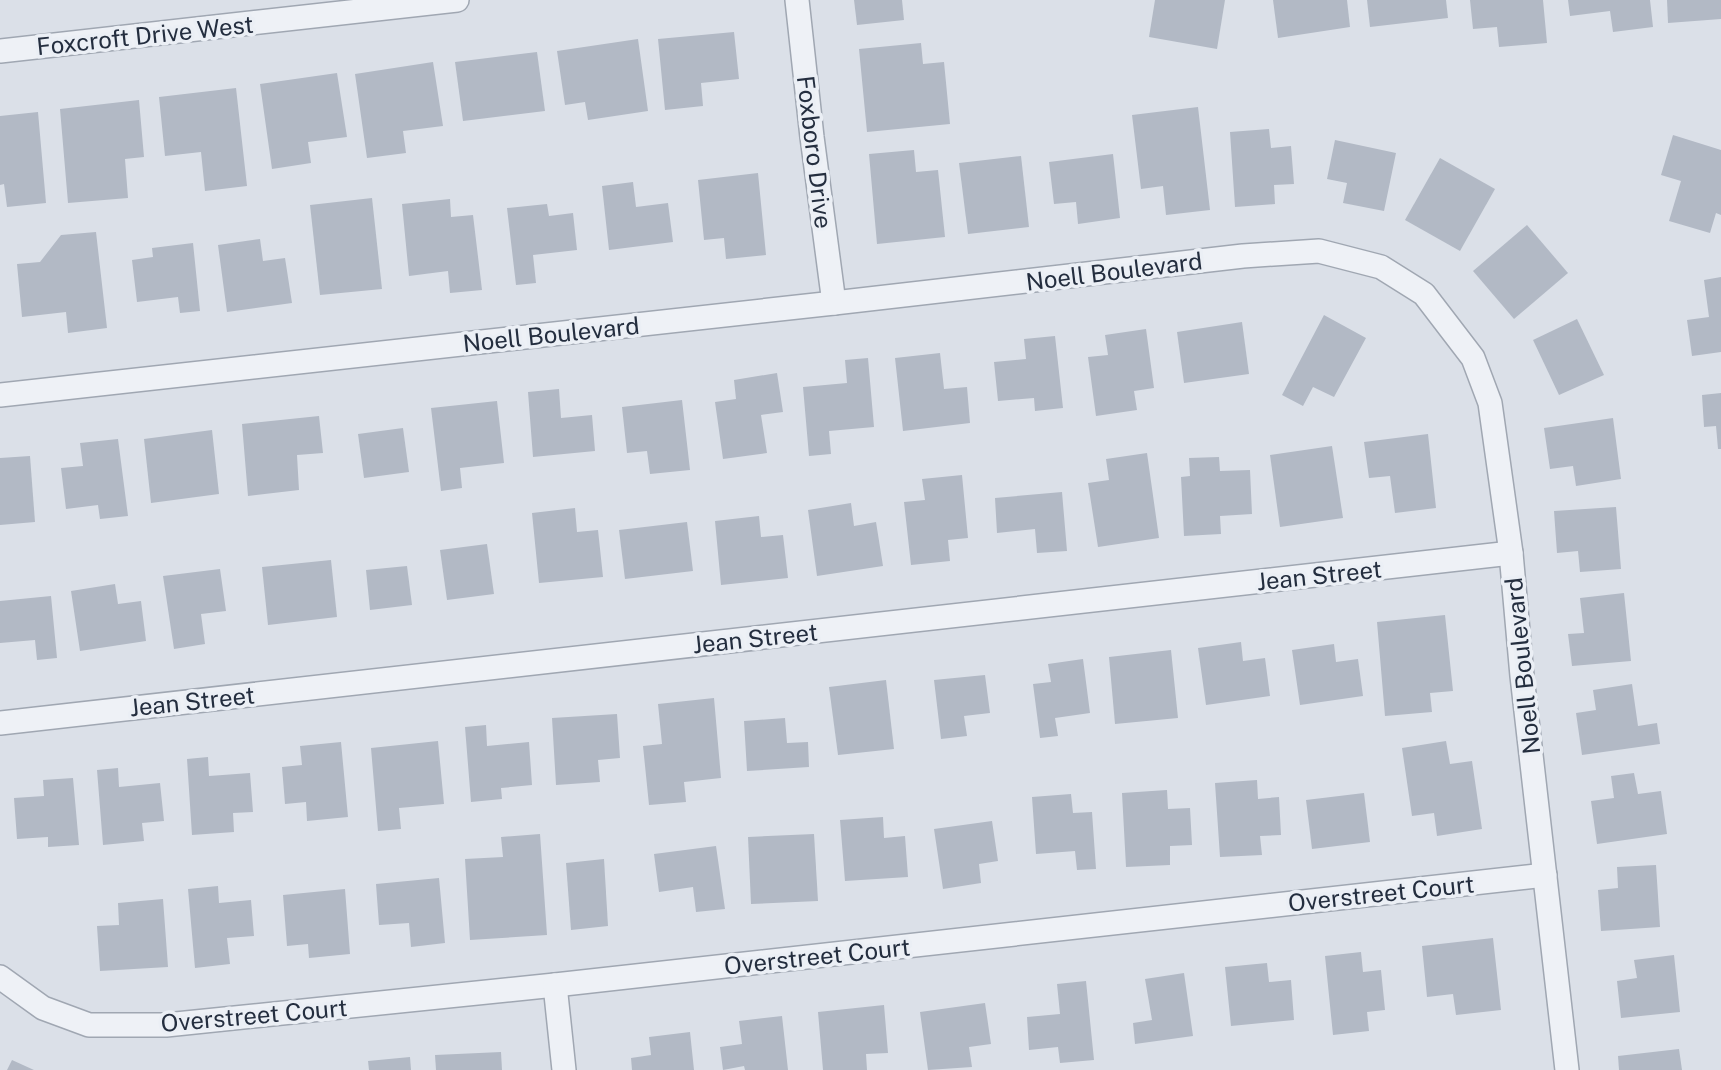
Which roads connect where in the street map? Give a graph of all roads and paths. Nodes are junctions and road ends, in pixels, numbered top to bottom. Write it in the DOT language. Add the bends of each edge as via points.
graph roads {
  1 [pos="457,0"];
  2 [pos="797,0"];
  3 [pos="0,51"];
  4 [pos="834,303"];
  5 [pos="0,394"];
  6 [pos="1511,553"];
  7 [pos="0,723"];
  8 [pos="1545,875"];
  9 [pos="0,977"];
  10 [pos="555,985"];
  11 [pos="564,1070"];
  12 [pos="1567,1070"];
  1 -- 3 [label="street, Foxcroft Drive West"];
  2 -- 4 [label="street, Foxboro Drive"];
  4 -- 5 [label="street, Noell Boulevard"];
  4 -- 6 [label="street, Noell Boulevard" via="1243,256 1319,251 1381,267 1424,294 1473,358 1490,403"];
  6 -- 7 [label="street, Jean Street"];
  6 -- 8 [label="street, Noell Boulevard"];
  8 -- 10 [label="street, Overstreet Court"];
  8 -- 12 [label="street, Noell Boulevard"];
  9 -- 10 [label="street, Overstreet Court" via="43,1008 89,1025 166,1025"];
  10 -- 11 [label="street"];
}
